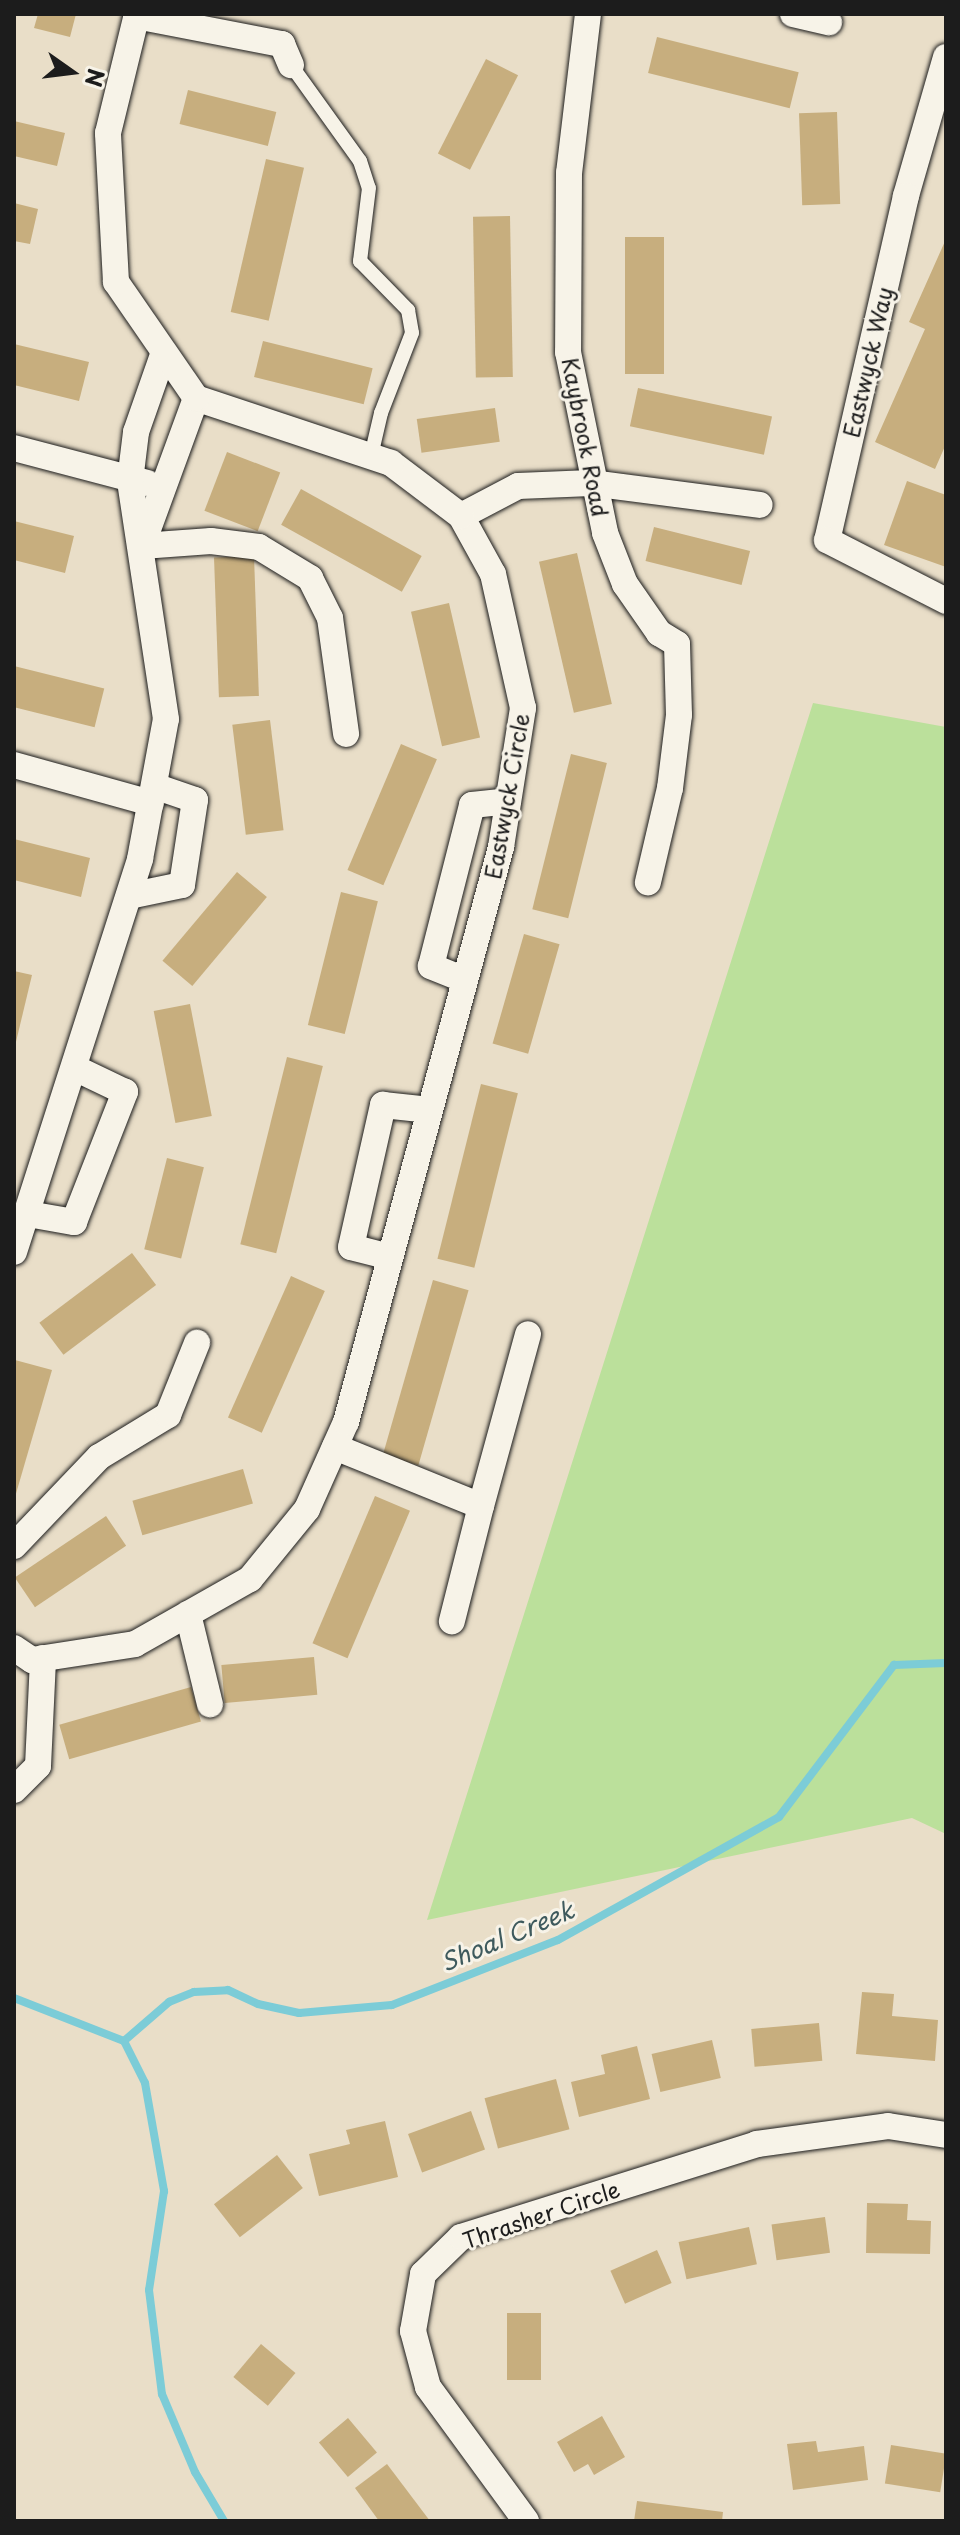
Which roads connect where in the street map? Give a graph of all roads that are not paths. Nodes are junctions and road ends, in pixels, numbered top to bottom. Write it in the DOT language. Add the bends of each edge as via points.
graph roads {
  1 [pos="588,14"];
  2 [pos="793,14"];
  3 [pos="136,15"];
  4 [pos="829,22"];
  5 [pos="946,57"];
  6 [pos="291,65"];
  7 [pos="163,355"];
  8 [pos="196,398"];
  9 [pos="14,448"];
  10 [pos="371,456"];
  11 [pos="130,481"];
  12 [pos="591,483"];
  13 [pos="163,486"];
  14 [pos="760,505"];
  15 [pos="461,516"];
  16 [pos="142,546"];
  17 [pos="946,601"];
  18 [pos="346,734"];
  19 [pos="14,765"];
  20 [pos="152,795"];
  21 [pos="508,801"];
  22 [pos="648,882"];
  23 [pos="129,896"];
  24 [pos="465,980"];
  25 [pos="75,1068"];
  26 [pos="430,1110"];
  27 [pos="25,1204"];
  28 [pos="14,1252"];
  29 [pos="390,1257"];
  30 [pos="528,1334"];
  31 [pos="197,1343"];
  32 [pos="335,1447"];
  33 [pos="481,1506"];
  34 [pos="14,1546"];
  35 [pos="188,1614"];
  36 [pos="452,1621"];
  37 [pos="14,1648"];
  38 [pos="43,1658"];
  39 [pos="210,1704"];
  40 [pos="14,1790"];
  41 [pos="946,2135"];
  42 [pos="526,2521"];
  1 -- 12 [label="street, Kaybrook Road" via="569,173 568,352"];
  2 -- 4 [label="street"];
  3 -- 6 [label="street" via="282,44"];
  3 -- 7 [label="street" via="108,133 116,282"];
  5 -- 17 [label="street, Eastwyck Way" via="906,196 827,540"];
  6 -- 10 [label="lane" via="360,161 369,188 360,261 408,310 412,333 381,413"];
  7 -- 8 [label="street"];
  7 -- 11 [label="street" via="136,432"];
  8 -- 10 [label="street, Eastwyck Circle"];
  8 -- 13 [label="street"];
  9 -- 11 [label="street"];
  10 -- 15 [label="street, Eastwyck Circle" via="391,463"];
  11 -- 13 [label="street"];
  11 -- 16 [label="street"];
  12 -- 14 [label="street"];
  12 -- 15 [label="street" via="518,486"];
  12 -- 22 [label="street, Kaybrook Road" via="625,584 659,633 677,644 678,730"];
  13 -- 16 [label="street"];
  15 -- 21 [label="street, Eastwyck Circle" via="493,574 523,708"];
  16 -- 18 [label="street" via="211,541 259,547 310,578 330,618"];
  16 -- 20 [label="street" via="166,719"];
  19 -- 20 [label="street"];
  20 -- 23 [label="street"];
  20 -- 23 [label="street" via="195,800 182,885"];
  21 -- 24 [label="street, Eastwyck Circle"];
  21 -- 24 [label="street" via="472,805 431,966"];
  23 -- 25 [label="street"];
  24 -- 26 [label="street, Eastwyck Circle"];
  25 -- 27 [label="street"];
  25 -- 27 [label="street" via="125,1092 74,1222"];
  26 -- 29 [label="street, Eastwyck Circle"];
  26 -- 29 [label="street" via="383,1105 351,1247"];
  27 -- 28 [label="street"];
  29 -- 32 [label="street, Eastwyck Circle"];
  30 -- 33 [label="street"];
  31 -- 34 [label="street" via="168,1415 99,1457"];
  32 -- 33 [label="street"];
  32 -- 35 [label="street, Eastwyck Circle" via="307,1509 250,1579"];
  33 -- 36 [label="street"];
  35 -- 38 [label="street, Eastwyck Circle" via="135,1644"];
  35 -- 39 [label="street"];
  37 -- 38 [label="street, Eastwyck Circle" via="32,1660"];
  38 -- 40 [label="street" via="38,1766"];
  41 -- 42 [label="street, Thrasher Circle" via="888,2126 757,2144 461,2237 423,2274 413,2331 428,2387"];
}
